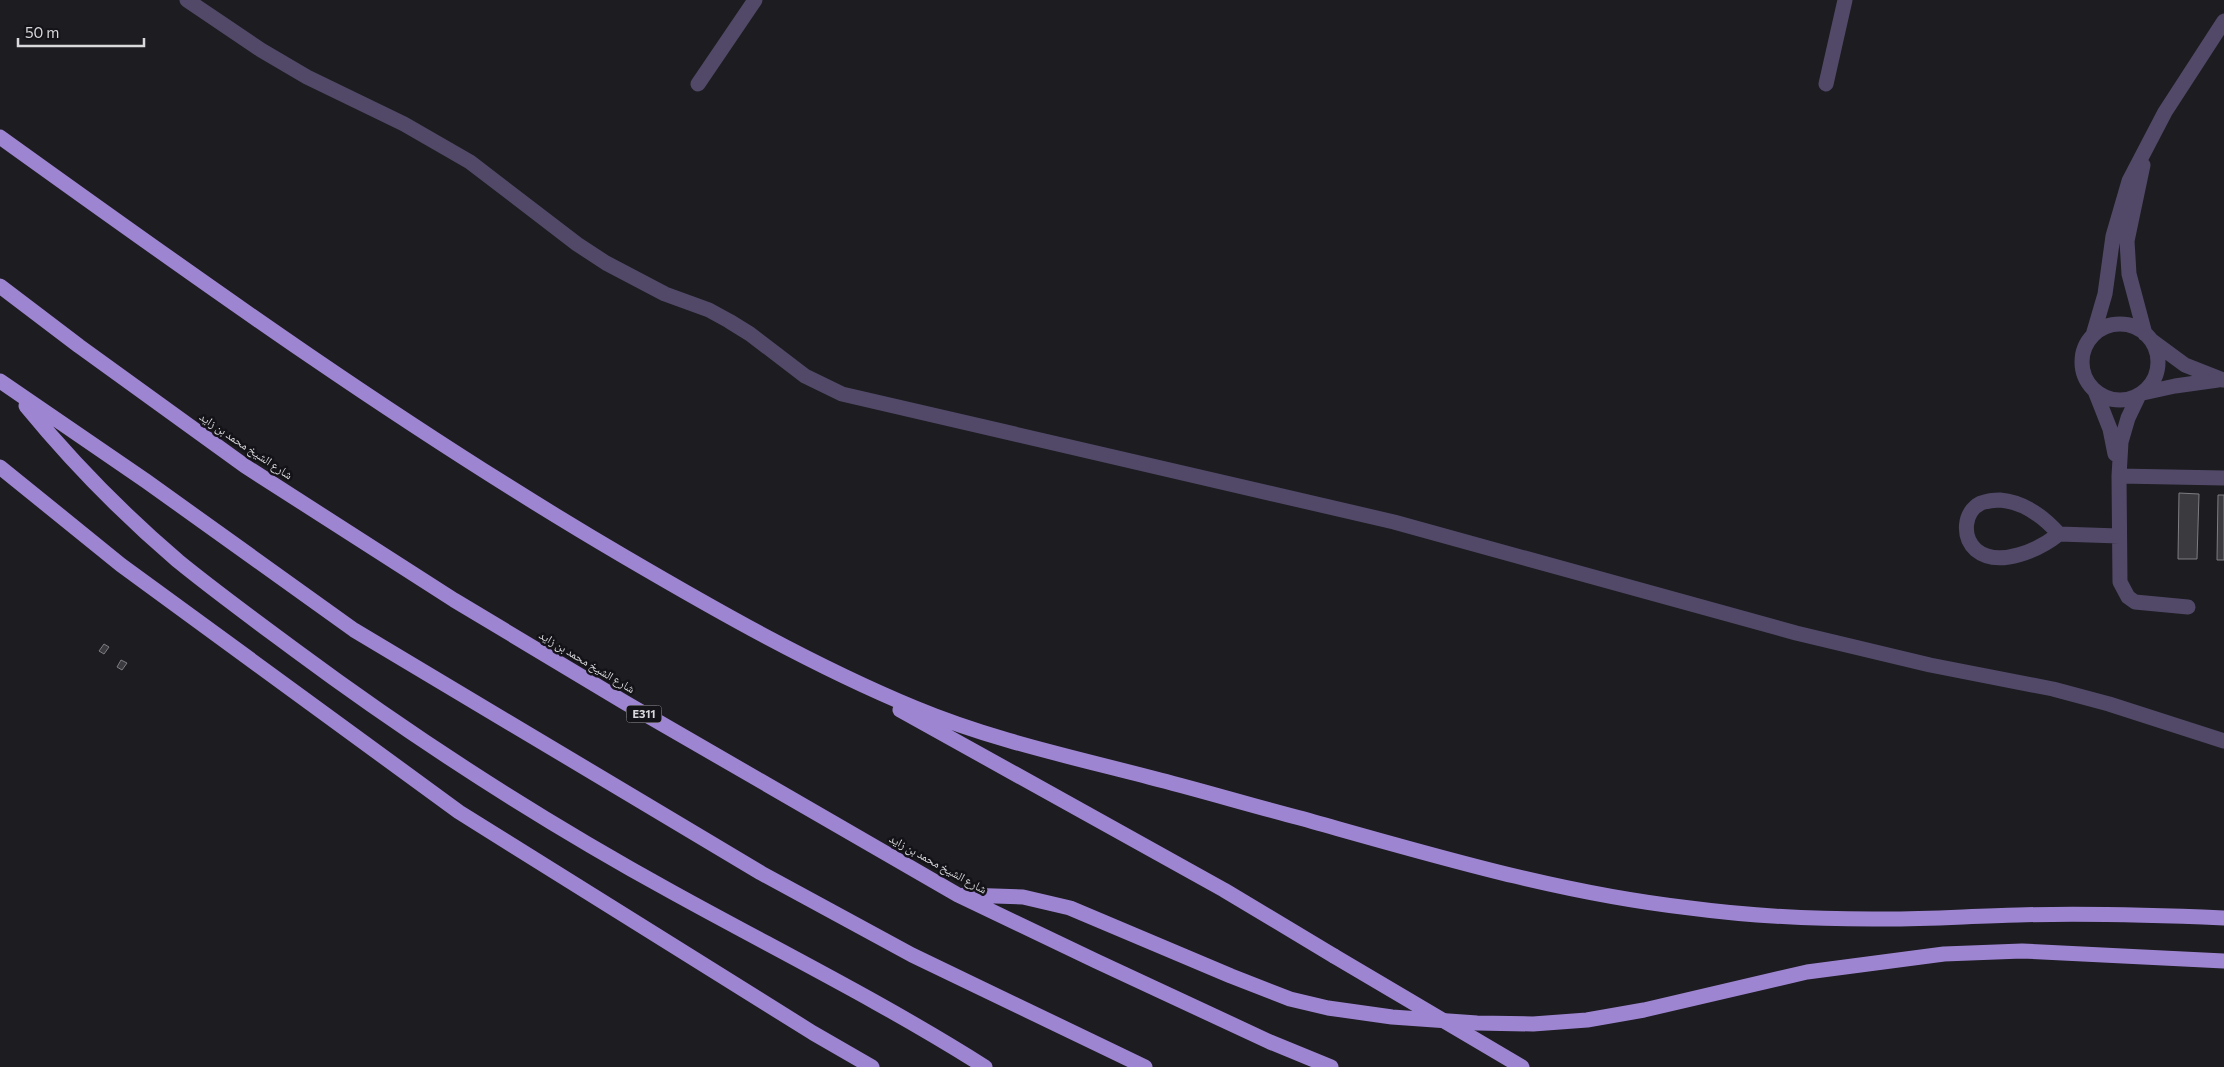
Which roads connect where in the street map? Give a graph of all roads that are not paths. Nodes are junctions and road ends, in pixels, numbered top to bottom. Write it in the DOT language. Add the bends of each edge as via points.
graph roads {
  1 [pos="187,0"];
  2 [pos="755,0"];
  3 [pos="1845,0"];
  4 [pos="2224,21"];
  5 [pos="698,84"];
  6 [pos="1826,84"];
  7 [pos="0,137"];
  8 [pos="2147,148"];
  9 [pos="0,286"];
  10 [pos="2093,336"];
  11 [pos="2147,337"];
  12 [pos="2224,380"];
  13 [pos="0,381"];
  14 [pos="2096,391"];
  15 [pos="15,393"];
  16 [pos="2141,394"];
  17 [pos="0,467"];
  18 [pos="2118,476"];
  19 [pos="2224,478"];
  20 [pos="2059,534"];
  21 [pos="2119,536"];
  22 [pos="2188,607"];
  23 [pos="853,681"];
  24 [pos="2224,741"];
  25 [pos="958,895"];
  26 [pos="2224,918"];
  27 [pos="2224,961"];
  28 [pos="872,1067"];
  29 [pos="985,1067"];
  30 [pos="1145,1067"];
  31 [pos="1331,1067"];
  32 [pos="1522,1067"];
  1 -- 24 [label="street" via="307,77 454,152 606,262 665,294 729,321 805,376 842,394 1394,522 1796,633 1921,663 2053,689"];
  2 -- 5 [label="street"];
  3 -- 6 [label="street"];
  4 -- 8 [label="street" via="2165,112"];
  7 -- 23 [label="highway" via="330,370 505,484 679,588"];
  8 -- 10 [label="street" via="2123,198 2113,236 2105,294"];
  8 -- 11 [label="street" via="2127,241 2129,274"];
  9 -- 25 [label="highway, شارع الشيخ محمد بن زايد / E311" via="245,466 454,600"];
  10 -- 11 [label="street" via="2118,324 2137,328"];
  10 -- 14 [label="street" via="2087,344 2082,364 2084,374"];
  11 -- 12 [label="street" via="2166,354"];
  11 -- 16 [label="street" via="2156,350 2156,374"];
  12 -- 16 [label="street"];
  13 -- 15 [label="highway"];
  14 -- 16 [label="street" via="2122,400"];
  14 -- 18 [label="street" via="2110,429"];
  15 -- 29 [label="highway" via="77,465 180,563 392,719 469,771 600,851 850,986"];
  15 -- 30 [label="highway" via="146,481 354,630 744,863 912,955"];
  16 -- 18 [label="street" via="2124,429"];
  17 -- 28 [label="highway" via="121,565 459,812"];
  18 -- 19 [label="street"];
  18 -- 21 [label="street"];
  20 -- 20 [label="street" via="2041,516 2009,501 1982,503 1967,521 1971,544 1976,550 1991,556 2025,554"];
  20 -- 21 [label="street"];
  21 -- 22 [label="street" via="2120,582 2128,597 2143,604"];
  23 -- 26 [label="highway" via="921,711 1063,757 1156,779 1517,878 1622,898 1709,910 1812,918 2084,914"];
  23 -- 32 [label="highway, bridge" via="925,725 1224,890"];
  25 -- 27 [label="highway" via="1023,897 1053,902 1290,999 1392,1017 1477,1023 1533,1024 1587,1020 1807,972 1944,954 2075,952"];
  25 -- 31 [label="highway, شارع الشيخ محمد بن زايد / E311" via="1270,1042"];
}
